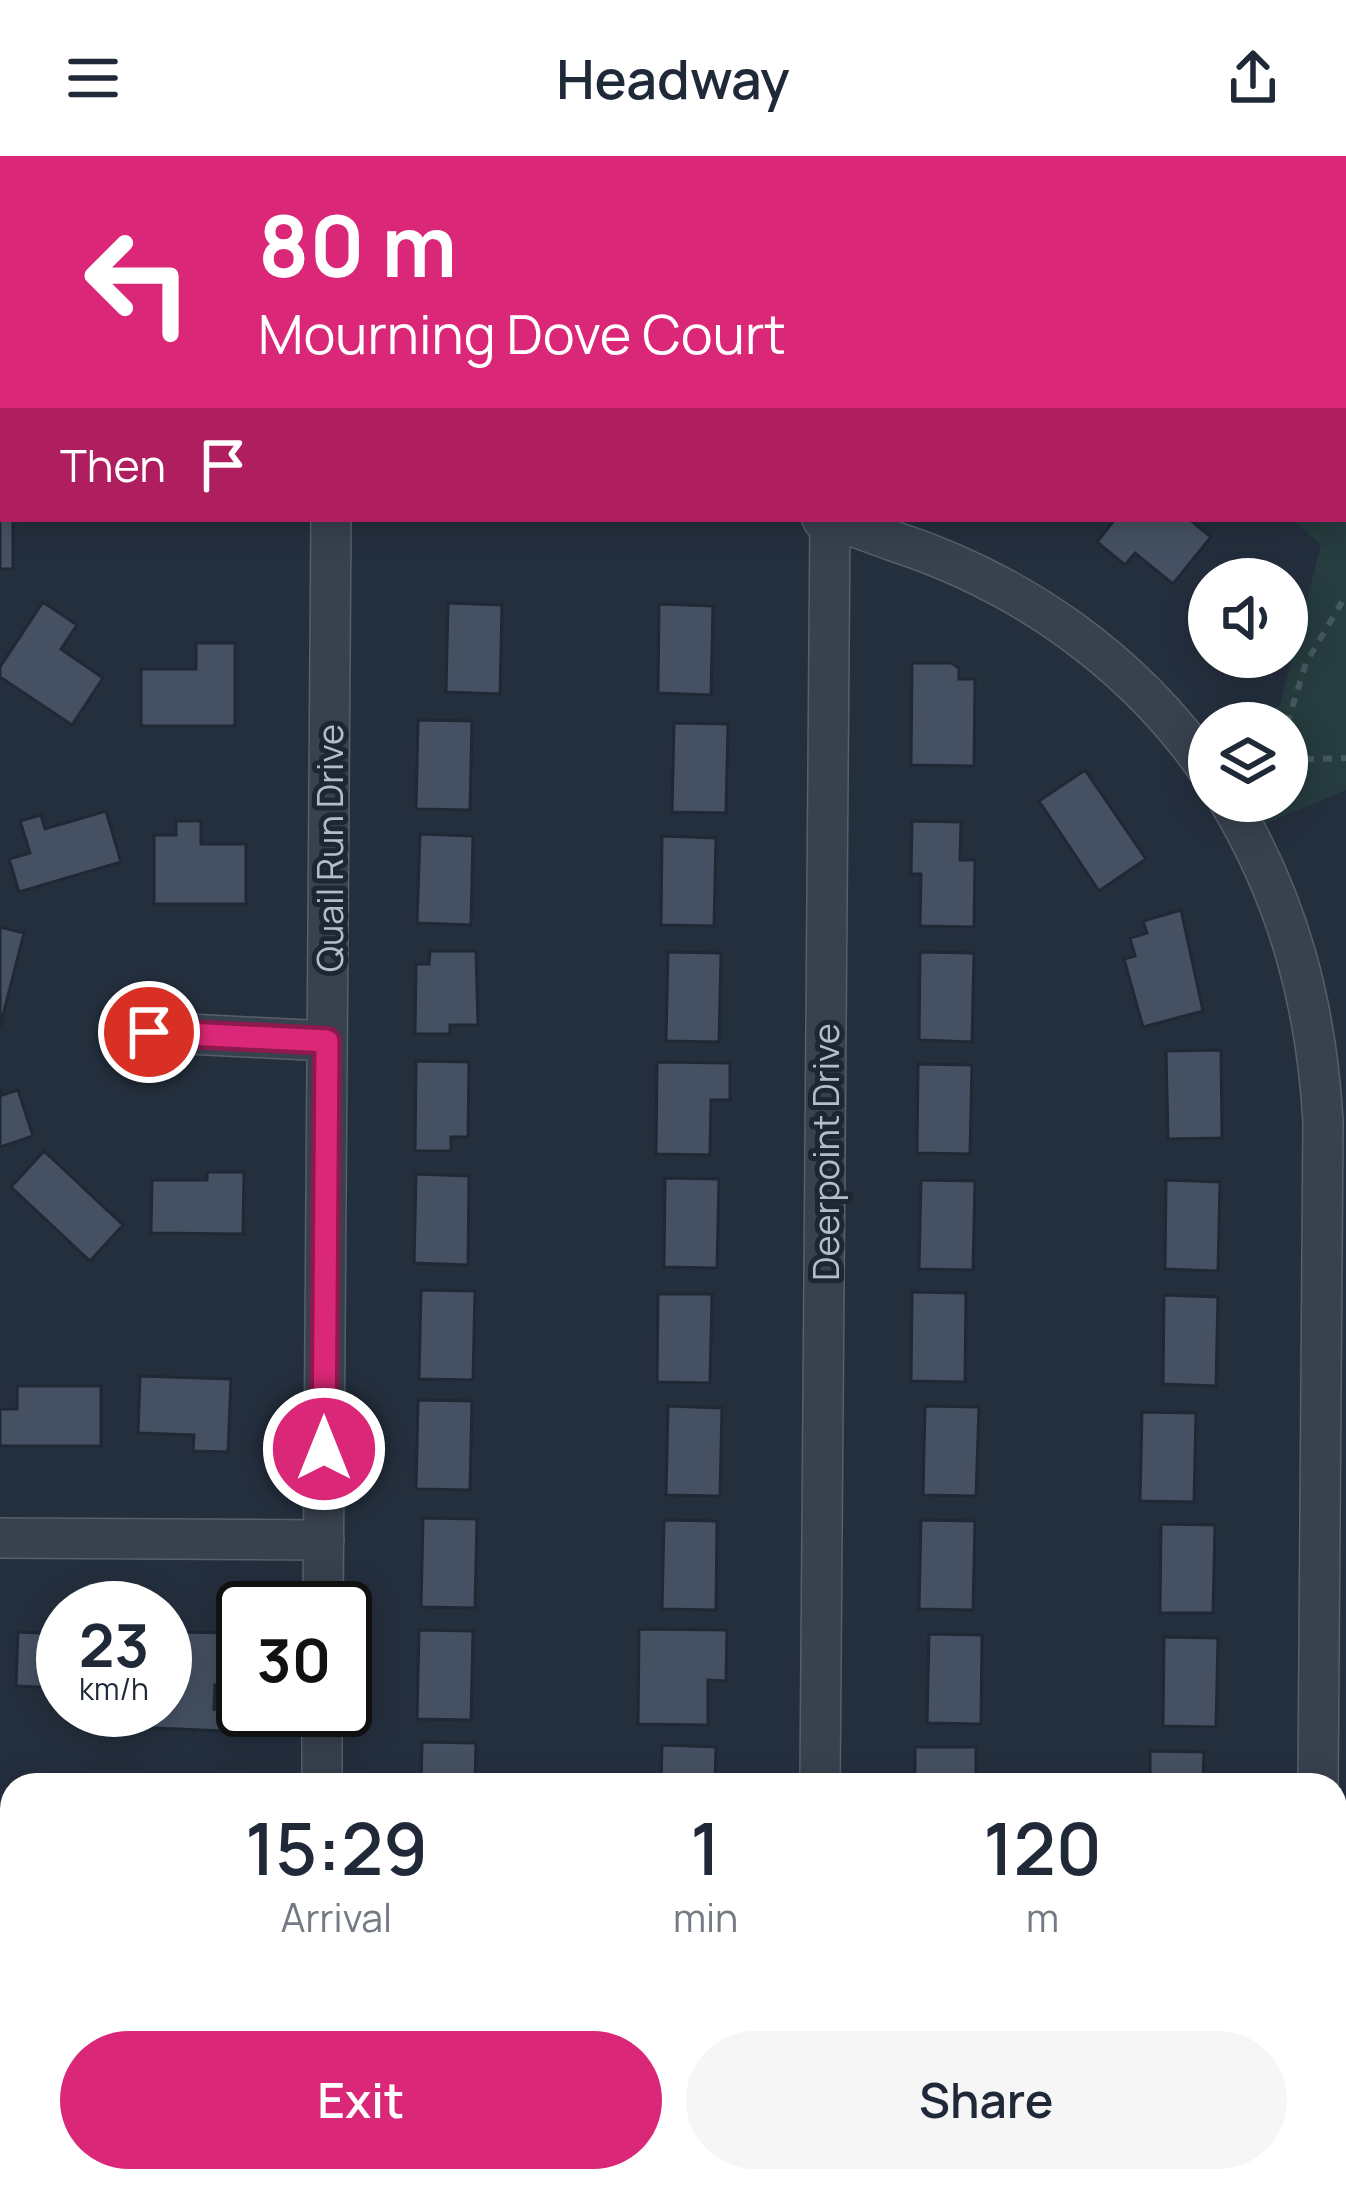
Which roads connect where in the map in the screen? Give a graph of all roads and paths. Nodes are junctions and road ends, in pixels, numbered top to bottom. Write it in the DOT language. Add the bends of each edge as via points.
graph roads {
  1 [pos="331,522"];
  2 [pos="826,522"];
  3 [pos="835,522"];
  4 [pos="1346,595"];
  5 [pos="1294,702"];
  6 [pos="1188,744"];
  7 [pos="1346,758"];
  8 [pos="1308,759"];
  9 [pos="1240,822"];
  10 [pos="149,1032"];
  11 [pos="327,1041"];
  12 [pos="0,1538"];
  13 [pos="324,1540"];
  14 [pos="323,1581"];
  15 [pos="322,1737"];
  16 [pos="322,1773"];
  17 [pos="820,1773"];
  18 [pos="1318,1773"];
  1 -- 11 [label="street, Quail Run Drive"];
  2 -- 17 [label="street, Deerpoint Drive"];
  3 -- 6 [label="street" via="936,555 1055,619 1153,699"];
  4 -- 5 [label="path" via="1306,663"];
  7 -- 8 [label="path"];
  9 -- 18 [label="street" via="1293,939 1318,1052"];
  10 -- 11 [label="street"];
  11 -- 13 [label="street, Quail Run Drive"];
  12 -- 13 [label="street"];
  13 -- 14 [label="street, Quail Run Drive"];
  15 -- 16 [label="street"];
}
